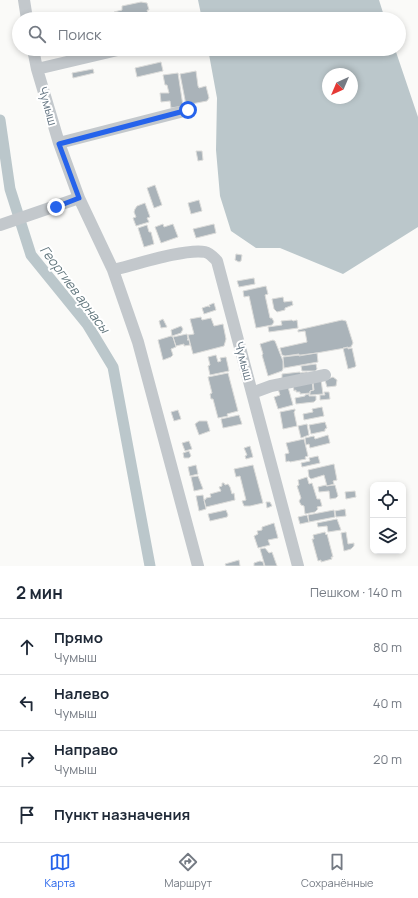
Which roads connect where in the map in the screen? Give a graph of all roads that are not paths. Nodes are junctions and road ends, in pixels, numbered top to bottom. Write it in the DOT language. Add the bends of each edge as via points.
graph roads {
  1 [pos="24,0"];
  2 [pos="26,12"];
  3 [pos="34,56"];
  4 [pos="92,56"];
  5 [pos="37,69"];
  6 [pos="188,110"];
  7 [pos="59,144"];
  8 [pos="79,198"];
  9 [pos="0,225"];
  10 [pos="113,270"];
  11 [pos="324,375"];
  12 [pos="252,392"];
  13 [pos="198,566"];
  14 [pos="298,566"];
  1 -- 2 [label="street"];
  3 -- 5 [label="street, Чумыш"];
  4 -- 5 [label="street"];
  5 -- 7 [label="street, Чумыш"];
  6 -- 7 [label="street"];
  7 -- 8 [label="street, Чумыш"];
  8 -- 9 [label="street"];
  8 -- 10 [label="street, Чумыш"];
  10 -- 12 [label="street, Чумыш" via="194,251 210,254 217,261"];
  10 -- 13 [label="street, Чумыш" via="138,342"];
  11 -- 12 [label="street"];
  12 -- 14 [label="street, Чумыш"];
}
